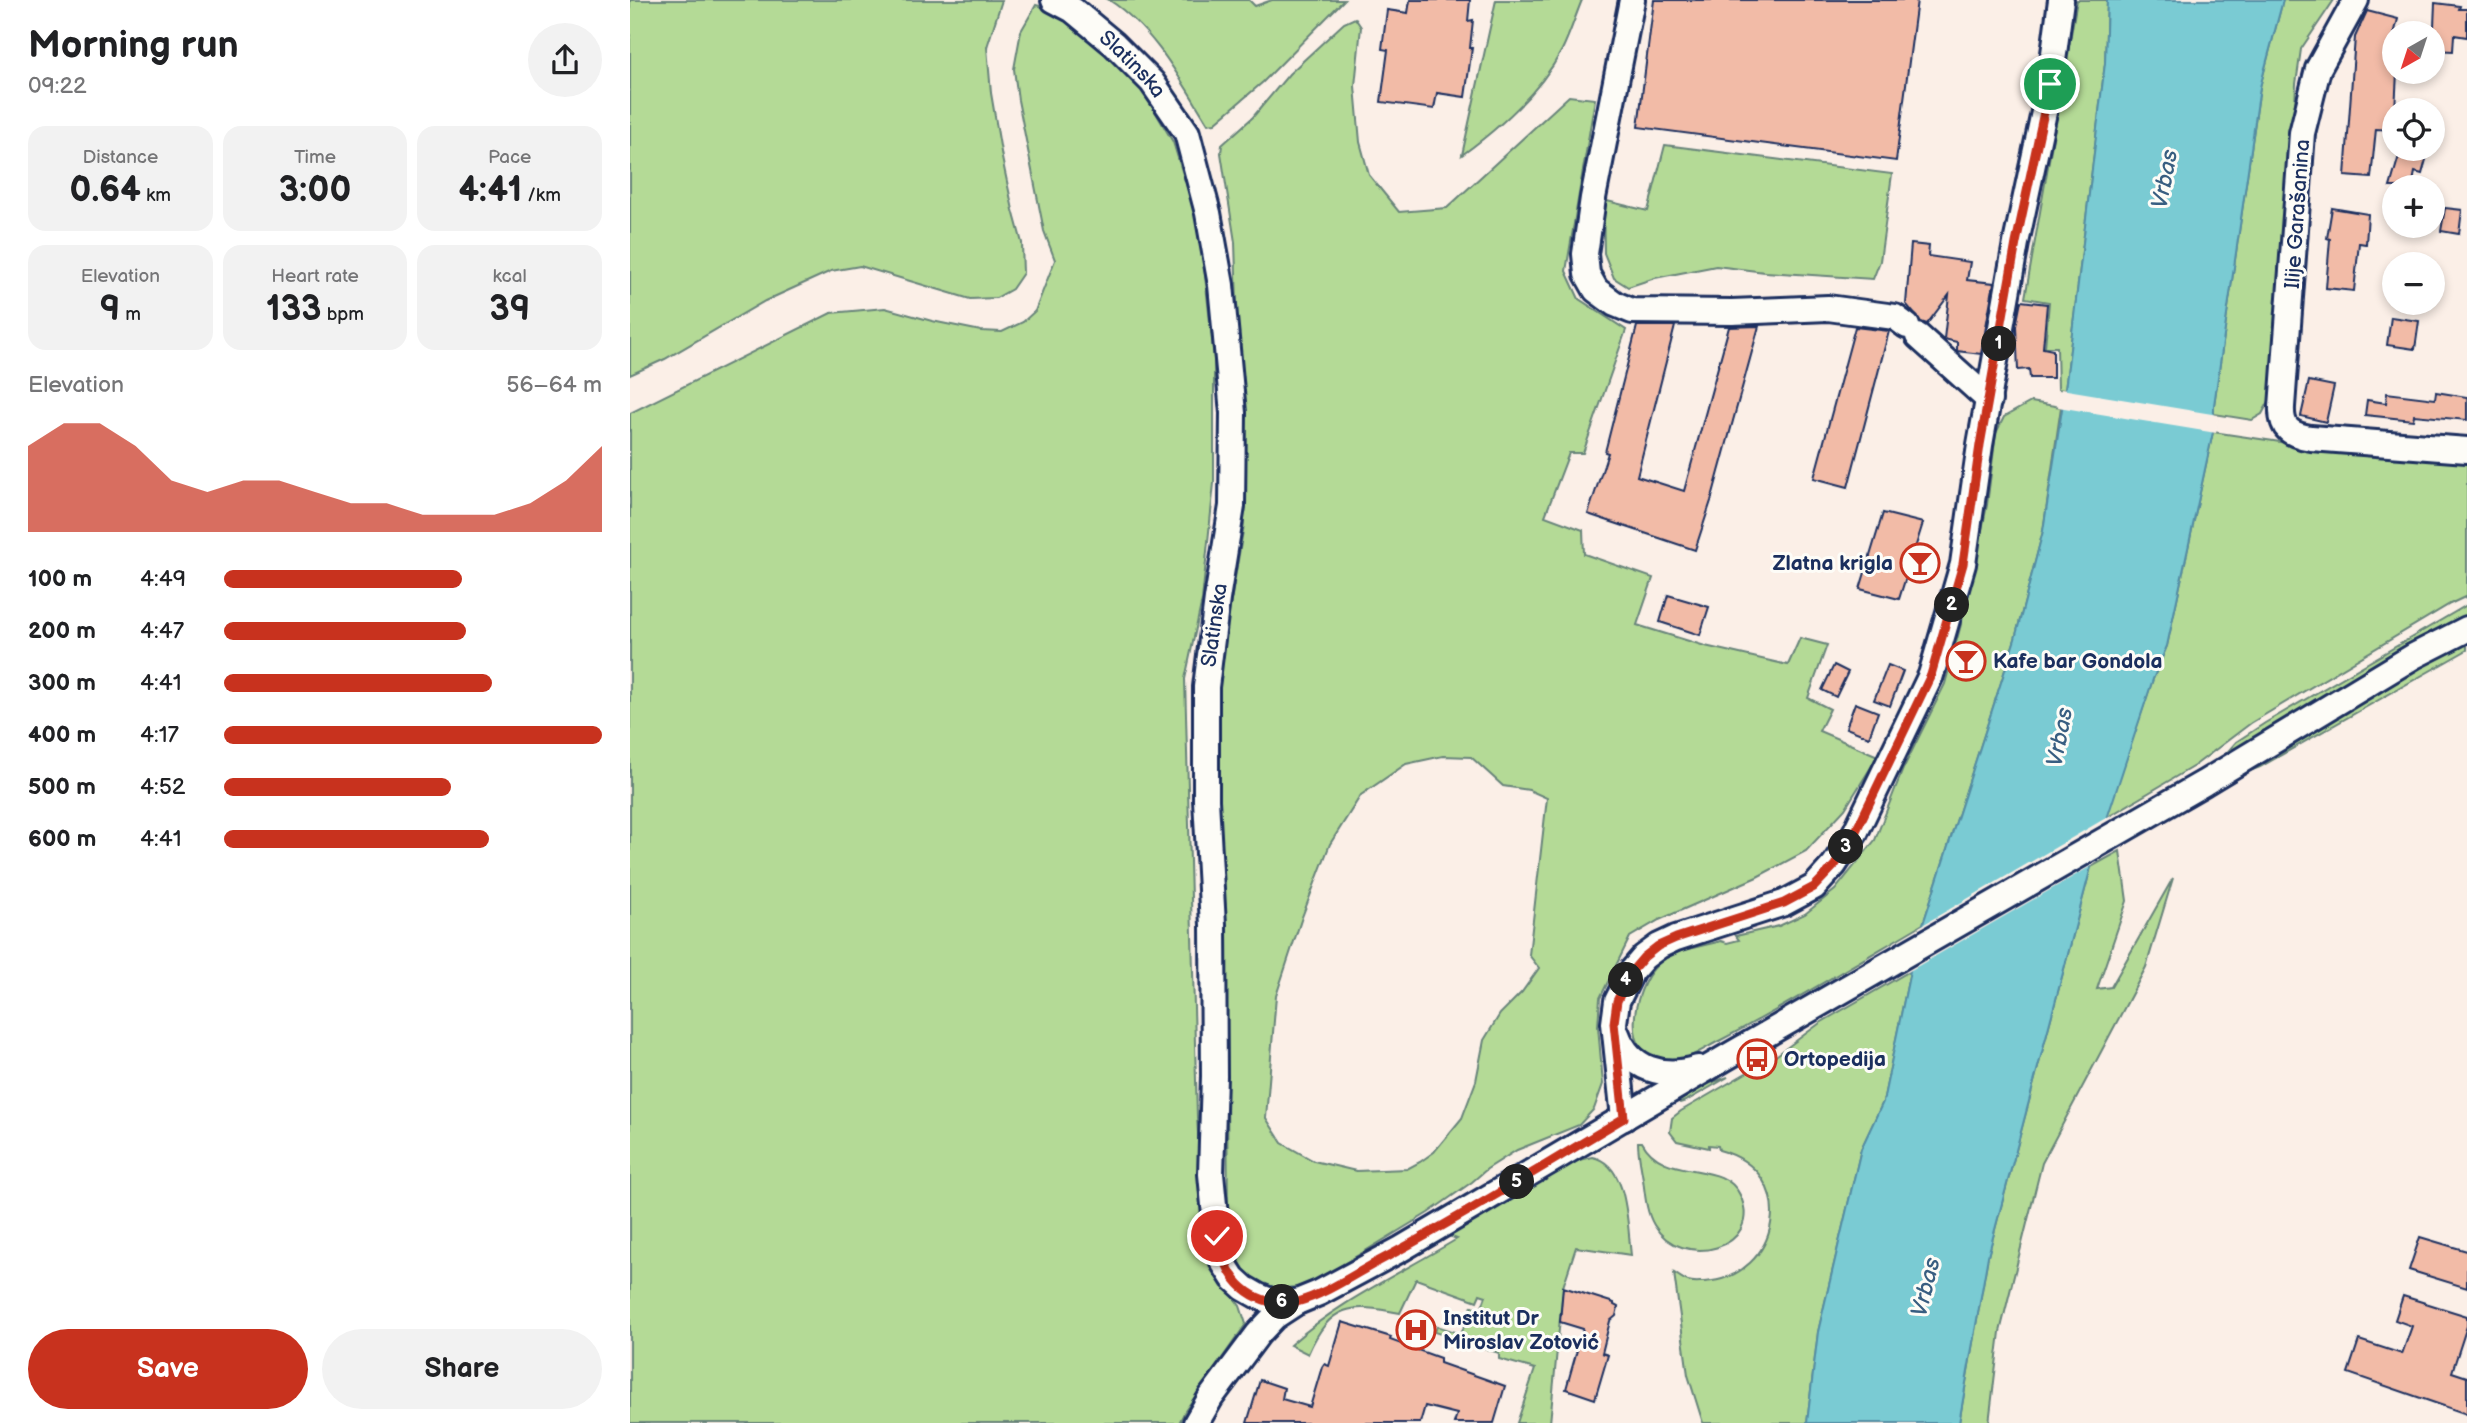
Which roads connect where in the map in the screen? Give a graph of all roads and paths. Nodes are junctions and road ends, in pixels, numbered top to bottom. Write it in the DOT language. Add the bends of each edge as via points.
graph roads {
  1 [pos="1054,0"];
  2 [pos="1632,0"];
  3 [pos="2061,0"];
  4 [pos="2356,0"];
  5 [pos="1989,400"];
  6 [pos="2467,450"];
  7 [pos="2467,629"];
  8 [pos="1614,1028"];
  9 [pos="1725,1058"];
  10 [pos="1624,1118"];
  11 [pos="1258,1296"];
  12 [pos="1297,1302"];
  13 [pos="1274,1317"];
  14 [pos="1196,1423"];
  1 -- 11 [label="street, Slatinska" via="1073,10 1152,82 1187,133 1221,285 1233,413 1233,506 1206,687 1213,952 1211,1174 1223,1262 1233,1278"];
  2 -- 5 [label="street" via="1585,254 1587,274 1596,290 1632,311 1828,308 1895,317"];
  3 -- 5 [label="street" via="2050,84"];
  4 -- 6 [label="street, Ilije Garašanina" via="2318,69 2302,133 2281,414 2294,435"];
  5 -- 8 [label="street" via="1965,551 1947,628 1931,675 1855,833 1814,887 1784,903 1676,938 1644,957 1623,986"];
  7 -- 9 [label="street"];
  8 -- 9 [label="street" via="1628,1055 1653,1071 1680,1072"];
  8 -- 10 [label="street"];
  9 -- 10 [label="street"];
  10 -- 12 [label="street" via="1401,1249"];
  11 -- 12 [label="street, Slatinska" via="1276,1303"];
  11 -- 13 [label="street, Slatinska"];
  12 -- 13 [label="street"];
  13 -- 14 [label="street" via="1233,1366"];
}
